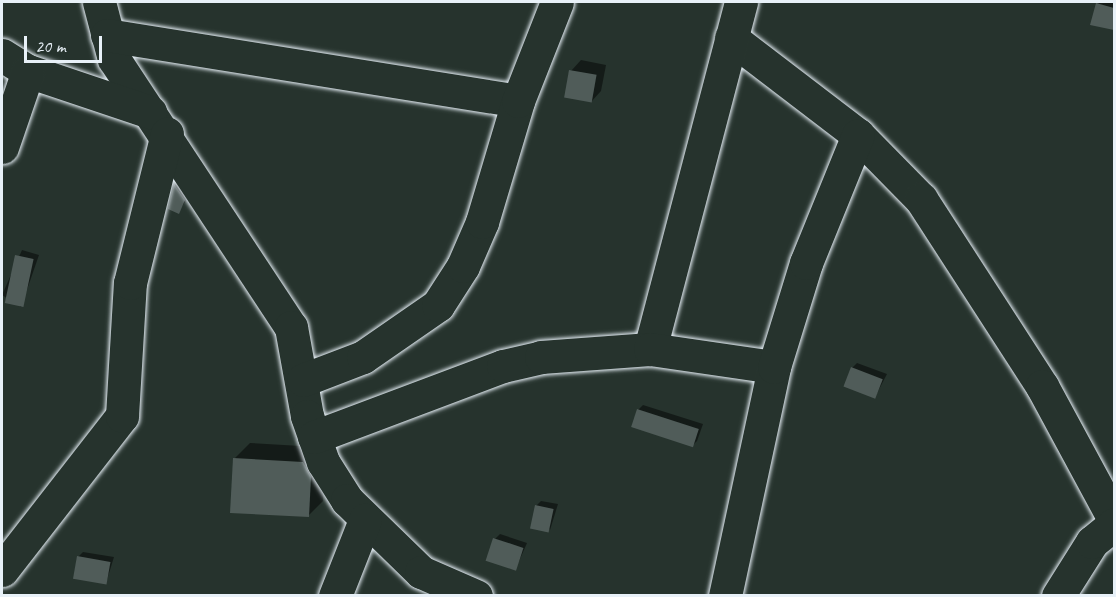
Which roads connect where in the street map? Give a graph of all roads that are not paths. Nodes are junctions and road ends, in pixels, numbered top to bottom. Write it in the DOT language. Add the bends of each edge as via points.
graph roads {
  1 [pos="99,2"];
  2 [pos="556,2"];
  3 [pos="741,2"];
  4 [pos="107,35"];
  5 [pos="731,38"];
  6 [pos="15,63"];
  7 [pos="518,101"];
  8 [pos="159,122"];
  9 [pos="858,135"];
  10 [pos="2,147"];
  11 [pos="650,349"];
  12 [pos="774,367"];
  13 [pos="303,380"];
  14 [pos="314,437"];
  15 [pos="1114,519"];
  16 [pos="365,520"];
  17 [pos="1114,525"];
  18 [pos="7,555"];
  19 [pos="334,596"];
  20 [pos="476,596"];
  21 [pos="725,596"];
  22 [pos="1058,596"];
  1 -- 4 [label="street"];
  2 -- 7 [label="street"];
  3 -- 5 [label="street"];
  4 -- 7 [label="street"];
  4 -- 8 [label="street" via="114,59"];
  5 -- 9 [label="street"];
  5 -- 11 [label="street"];
  6 -- 8 [label="street"];
  6 -- 10 [label="street"];
  7 -- 13 [label="street" via="482,222 464,266 438,305 363,357"];
  8 -- 13 [label="street" via="291,327"];
  8 -- 18 [label="street" via="130,283 122,416"];
  9 -- 12 [label="street" via="806,263"];
  9 -- 15 [label="street" via="921,199 983,289"];
  11 -- 12 [label="street"];
  11 -- 14 [label="street" via="542,357 503,366"];
  12 -- 21 [label="street"];
  13 -- 14 [label="street"];
  14 -- 16 [label="street" via="323,462"];
  16 -- 19 [label="street"];
  16 -- 20 [label="street" via="422,572"];
  17 -- 22 [label="street" via="1092,542"];
}
